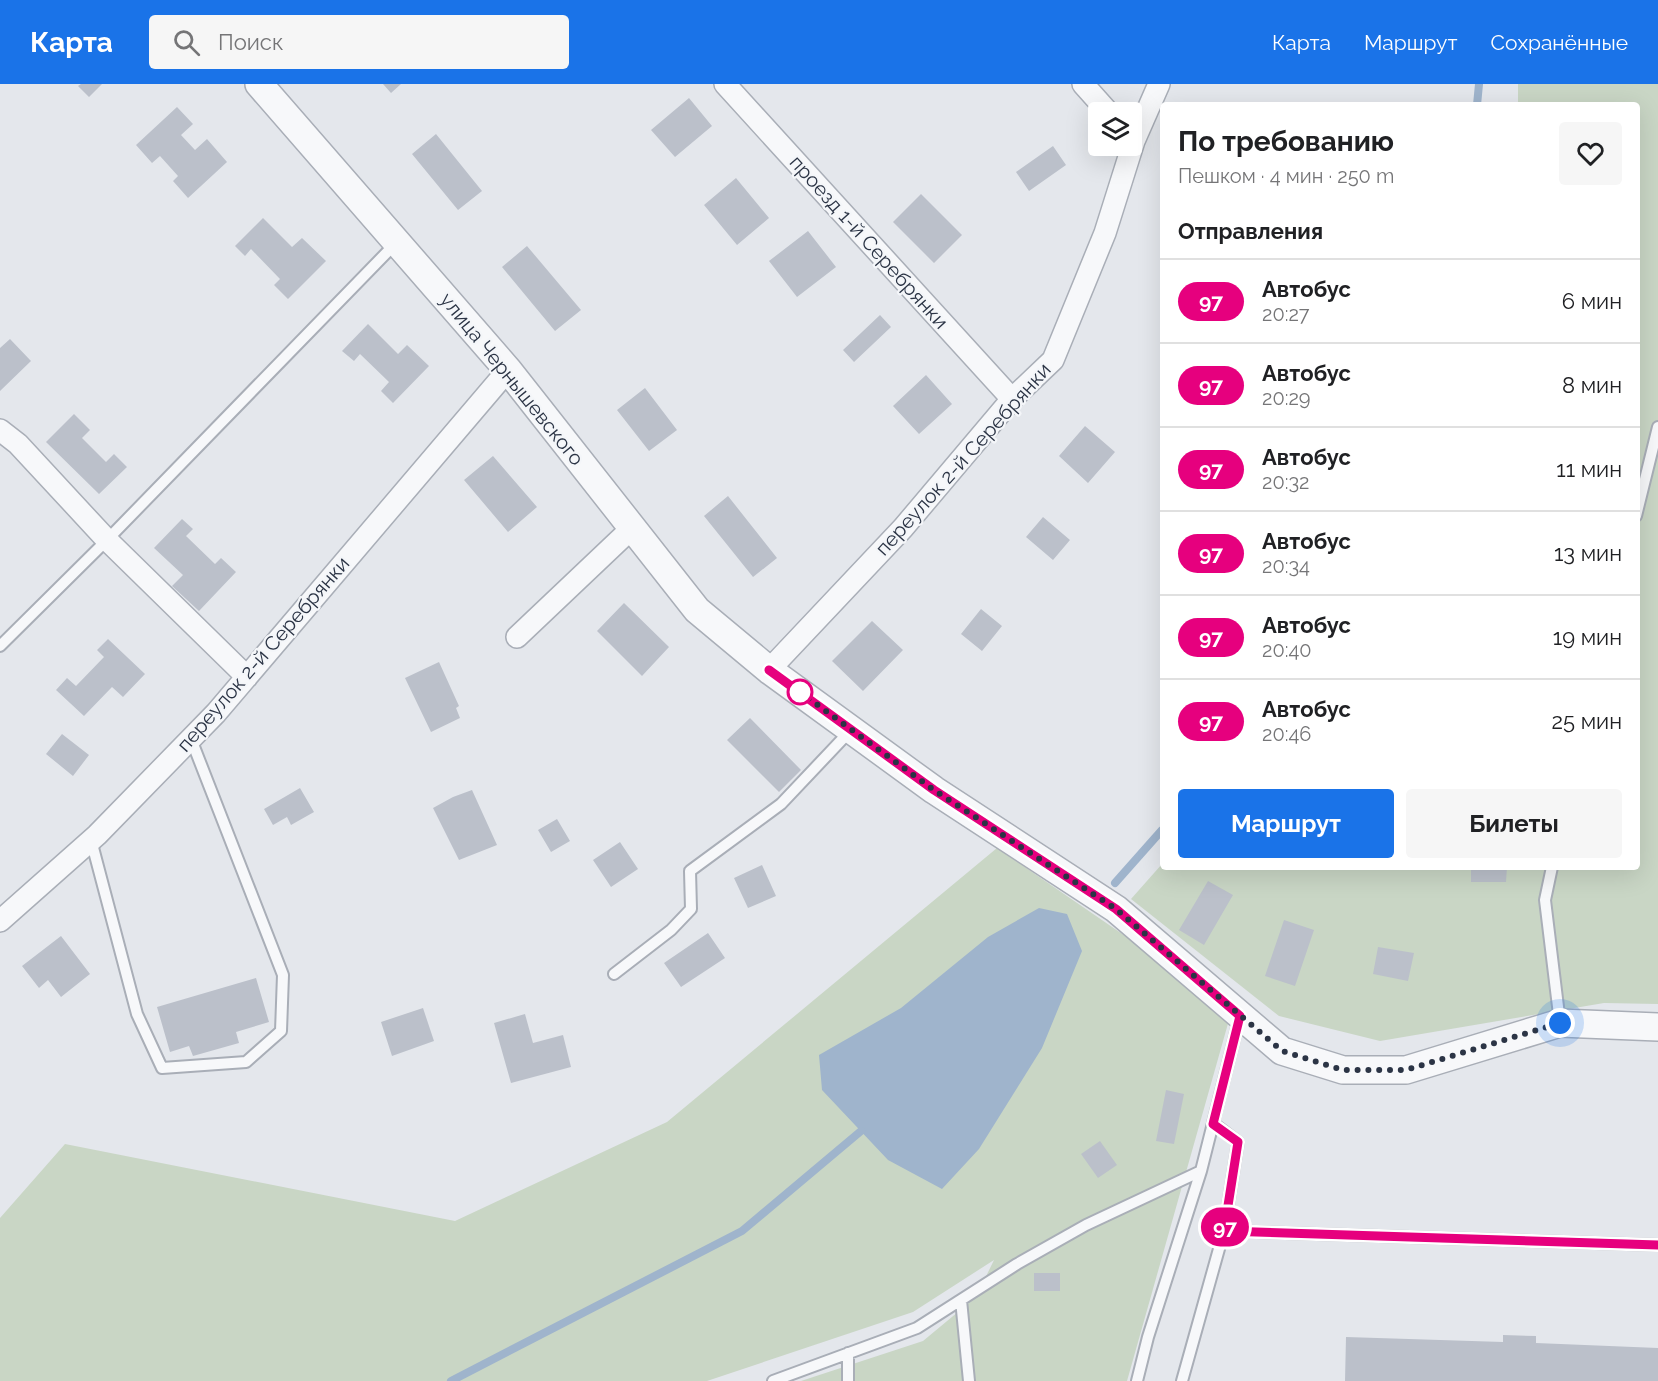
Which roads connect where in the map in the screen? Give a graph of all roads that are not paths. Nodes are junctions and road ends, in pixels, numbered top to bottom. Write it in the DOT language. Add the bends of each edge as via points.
graph roads {
  1 [pos="259,84"];
  2 [pos="725,84"];
  3 [pos="1083,84"];
  4 [pos="1159,84"];
  5 [pos="1099,102"];
  6 [pos="1142,119"];
  7 [pos="1127,156"];
  8 [pos="397,242"];
  9 [pos="508,370"];
  10 [pos="1012,399"];
  11 [pos="1658,427"];
  12 [pos="0,430"];
  13 [pos="1640,500"];
  14 [pos="632,528"];
  15 [pos="107,540"];
  16 [pos="518,637"];
  17 [pos="0,646"];
  18 [pos="769,670"];
  19 [pos="246,677"];
  20 [pos="851,730"];
  21 [pos="191,739"];
  22 [pos="91,840"];
  23 [pos="1551,870"];
  24 [pos="0,921"];
  25 [pos="614,974"];
  26 [pos="1240,1016"];
  27 [pos="1560,1023"];
  28 [pos="1658,1027"];
  29 [pos="1213,1124"];
  30 [pos="1201,1171"];
  31 [pos="1224,1231"];
  32 [pos="1658,1245"];
  33 [pos="961,1300"];
  34 [pos="848,1353"];
  35 [pos="773,1381"];
  36 [pos="848,1381"];
  37 [pos="969,1381"];
  38 [pos="1137,1381"];
  39 [pos="1182,1381"];
  1 -- 8 [label="street, улица Чернышевского"];
  2 -- 10 [label="street, проезд 1-й Серебрянки"];
  3 -- 5 [label="street"];
  4 -- 6 [label="street, переулок 2-й Серебрянки"];
  7 -- 10 [label="street, переулок 2-й Серебрянки" via="1105,233 1053,360"];
  8 -- 9 [label="street, улица Чернышевского"];
  8 -- 15 [label="lane"];
  9 -- 14 [label="street, улица Чернышевского"];
  9 -- 19 [label="street, переулок 2-й Серебрянки"];
  10 -- 18 [label="street, переулок 2-й Серебрянки" via="903,528"];
  11 -- 13 [label="lane"];
  12 -- 15 [label="street" via="18,444"];
  14 -- 16 [label="street"];
  14 -- 18 [label="street, улица Чернышевского" via="697,610"];
  15 -- 17 [label="lane"];
  15 -- 19 [label="street"];
  18 -- 20 [label="street, улица Чернышевского"];
  19 -- 21 [label="street, переулок 2-й Серебрянки"];
  20 -- 25 [label="lane" via="781,804 690,871 691,909 671,930"];
  20 -- 26 [label="street, улица Чернышевского" via="934,790 1116,909"];
  21 -- 22 [label="street, переулок 2-й Серебрянки"];
  21 -- 22 [label="lane" via="283,975 281,1031 246,1062 162,1068 137,1014"];
  22 -- 24 [label="street, переулок 2-й Серебрянки"];
  23 -- 27 [label="lane" via="1545,900"];
  26 -- 27 [label="street, улица Чернышевского" via="1282,1051 1343,1070 1406,1070"];
  26 -- 29 [label="lane"];
  27 -- 28 [label="street, улица Чернышевского"];
  29 -- 30 [label="lane"];
  29 -- 31 [label="lane" via="1238,1142"];
  30 -- 33 [label="lane" via="1086,1225"];
  30 -- 38 [label="lane"];
  31 -- 32 [label="lane"];
  31 -- 39 [label="lane"];
  33 -- 34 [label="lane" via="917,1328"];
  33 -- 37 [label="lane"];
  34 -- 35 [label="lane"];
  34 -- 36 [label="lane"];
}
